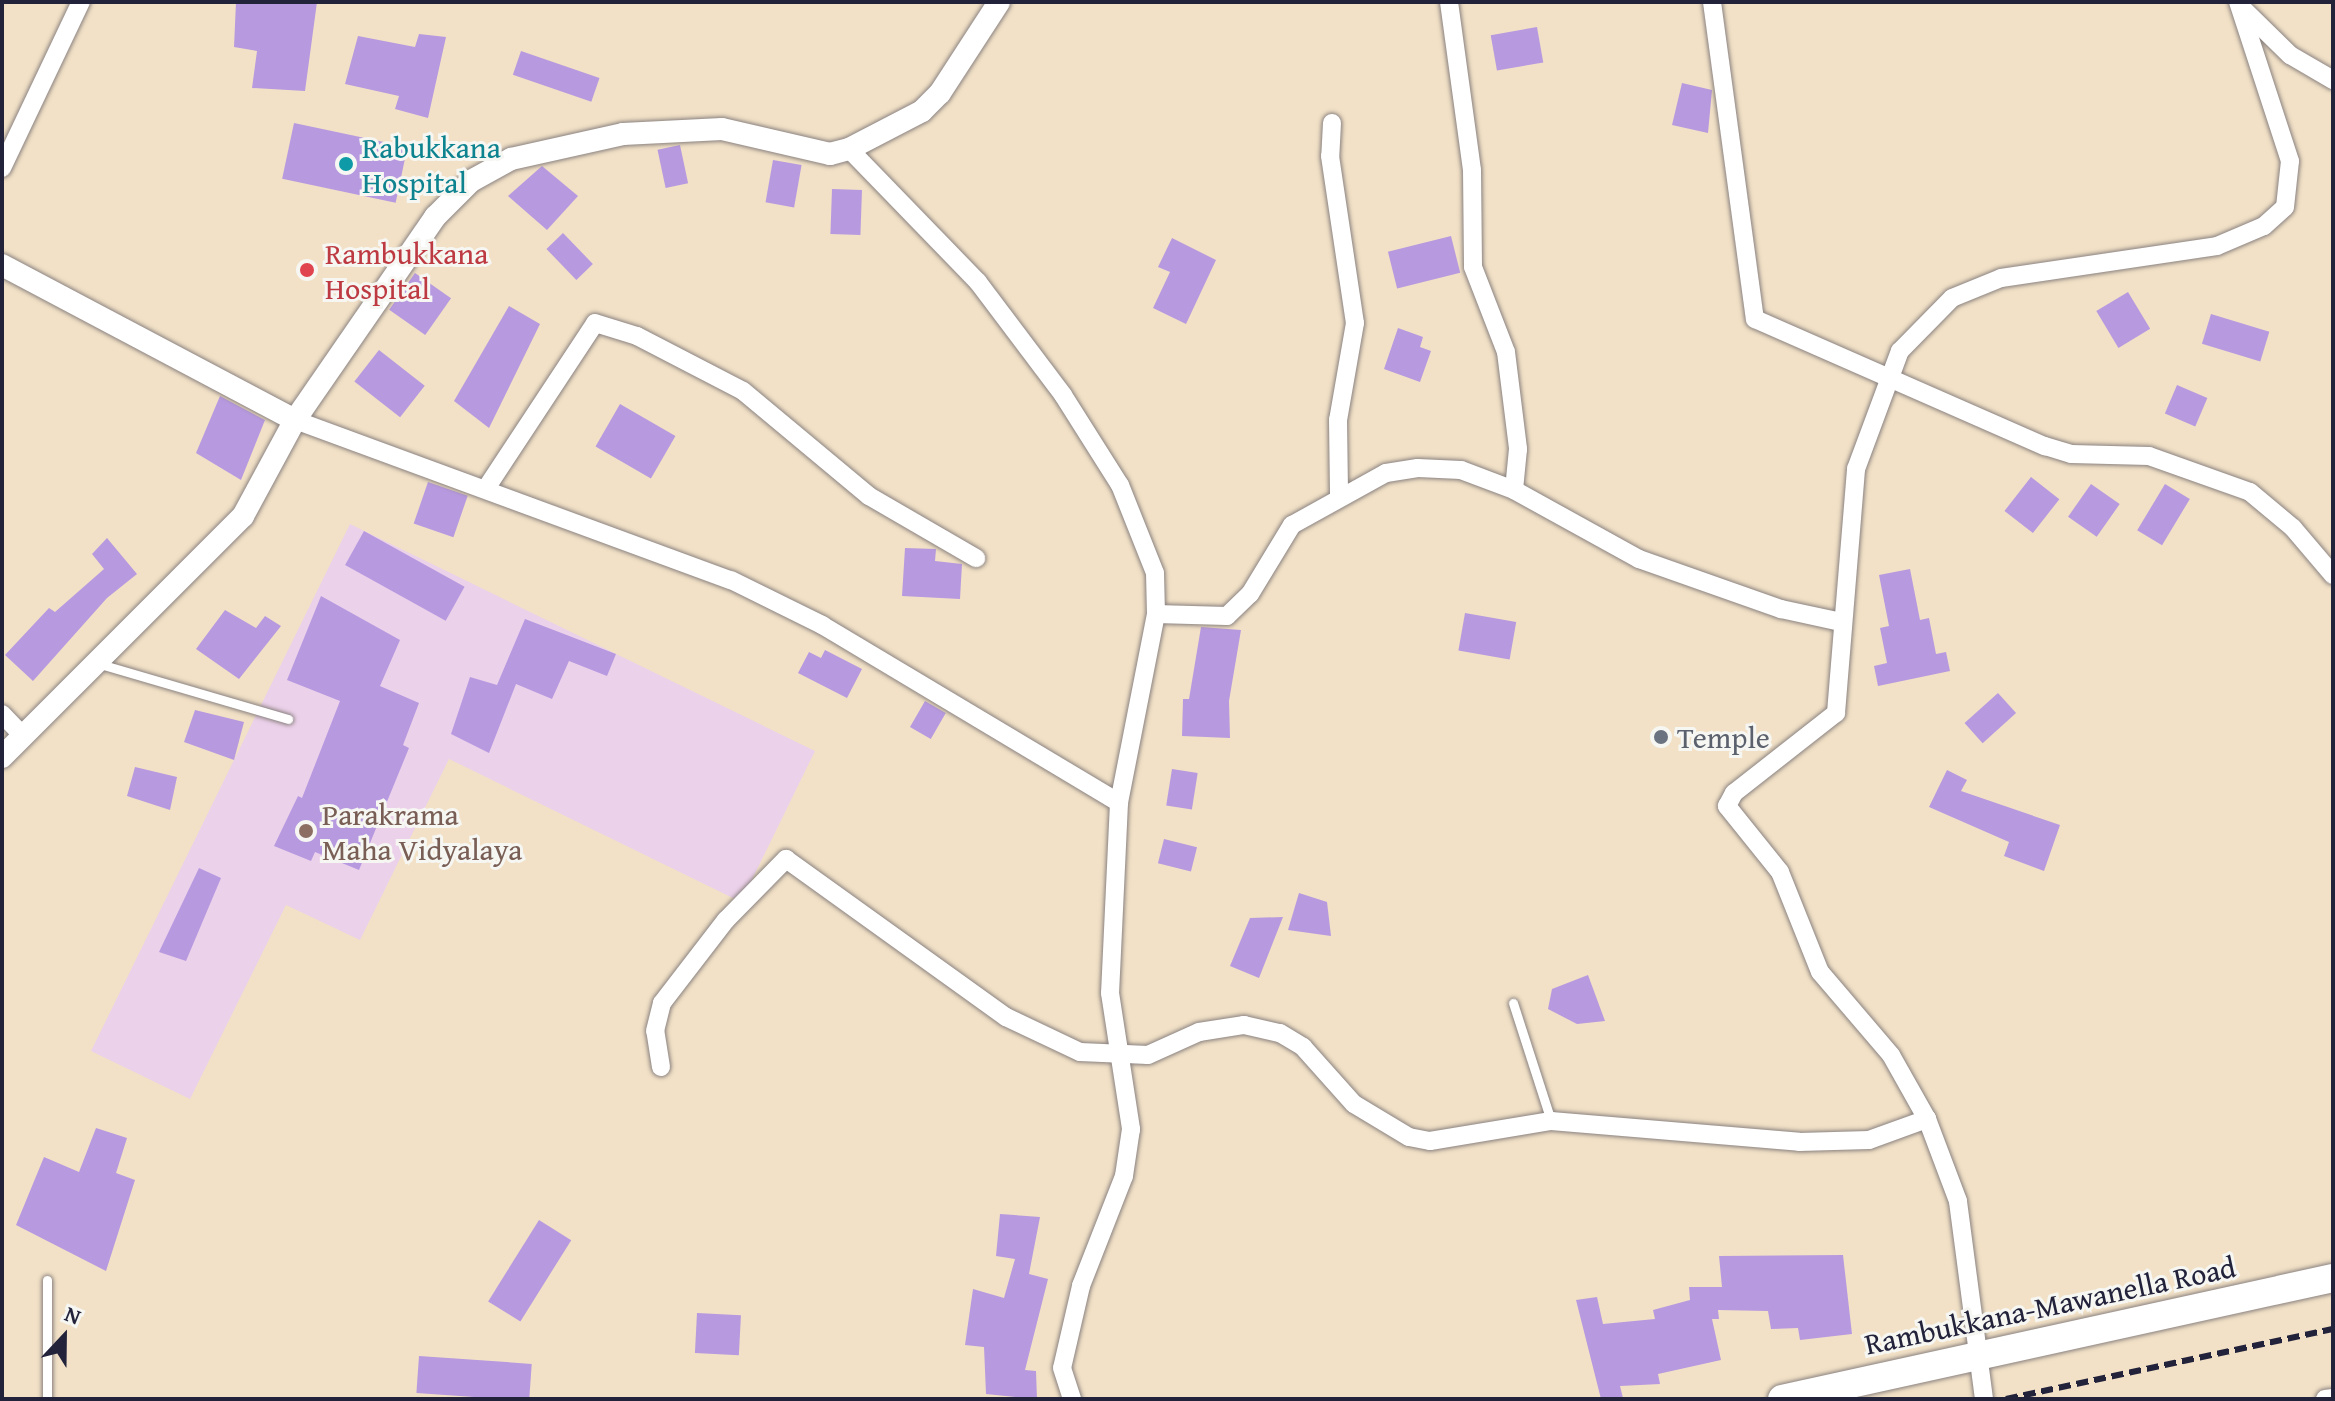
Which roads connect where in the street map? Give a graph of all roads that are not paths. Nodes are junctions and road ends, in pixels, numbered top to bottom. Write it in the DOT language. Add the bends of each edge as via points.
graph roads {
  1 [pos="81,2"];
  2 [pos="999,2"];
  3 [pos="1449,2"];
  4 [pos="1712,2"];
  5 [pos="2238,3"];
  6 [pos="2333,80"];
  7 [pos="1332,123"];
  8 [pos="849,149"];
  9 [pos="2,168"];
  10 [pos="2,265"];
  11 [pos="1888,376"];
  12 [pos="295,420"];
  13 [pos="487,487"];
  14 [pos="1514,490"];
  15 [pos="1339,496"];
  16 [pos="976,558"];
  17 [pos="2333,575"];
  18 [pos="1156,614"];
  19 [pos="1841,622"];
  20 [pos="93,662"];
  21 [pos="2,714"];
  22 [pos="288,719"];
  23 [pos="21,734"];
  24 [pos="2,757"];
  25 [pos="1119,803"];
  26 [pos="1513,1003"];
  27 [pos="1120,1058"];
  28 [pos="661,1067"];
  29 [pos="1927,1119"];
  30 [pos="1551,1121"];
  31 [pos="2333,1278"];
  32 [pos="47,1280"];
  33 [pos="1975,1356"];
  34 [pos="2333,1398"];
  35 [pos="47,1399"];
  36 [pos="1072,1399"];
  37 [pos="1782,1399"];
  38 [pos="1984,1399"];
  39 [pos="2325,1399"];
  1 -- 9 [label="street"];
  2 -- 8 [label="street" via="940,93 922,111"];
  3 -- 14 [label="street" via="1472,170 1473,267 1506,352 1518,449"];
  4 -- 11 [label="street" via="1755,319"];
  5 -- 6 [label="street" via="2290,55"];
  5 -- 11 [label="street" via="2290,161 2285,207 2264,226 2217,246 2001,278 1952,298 1900,351"];
  7 -- 15 [label="street" via="1330,156 1355,323 1338,420"];
  8 -- 12 [label="street" via="830,154 722,129 623,134 511,159 471,181 435,217"];
  8 -- 18 [label="street" via="978,282 1063,395 1120,485 1155,573"];
  10 -- 12 [label="street"];
  11 -- 17 [label="street" via="2045,446 2071,454 2149,456 2250,492 2293,528"];
  11 -- 19 [label="street" via="1856,469"];
  12 -- 13 [label="street"];
  12 -- 20 [label="street" via="243,516"];
  13 -- 16 [label="street" via="595,323 637,336 743,391 869,496"];
  13 -- 25 [label="street" via="783,605"];
  14 -- 15 [label="street" via="1461,470 1418,468 1386,473"];
  14 -- 19 [label="street" via="1639,559 1781,609"];
  15 -- 18 [label="street" via="1292,525 1250,594 1227,616"];
  18 -- 25 [label="street"];
  19 -- 29 [label="street" via="1836,713 1734,793 1727,806 1780,872 1820,972 1891,1055"];
  20 -- 22 [label="lane"];
  20 -- 23 [label="street"];
  21 -- 23 [label="street"];
  23 -- 24 [label="street"];
  25 -- 27 [label="street" via="1110,993"];
  26 -- 30 [label="lane"];
  27 -- 28 [label="street" via="1080,1052 1006,1017 786,859 726,920 662,1003 655,1031"];
  27 -- 30 [label="street" via="1148,1055 1199,1032 1244,1025 1280,1033 1303,1047 1354,1104 1409,1137 1430,1141"];
  27 -- 36 [label="street" via="1131,1129 1124,1176 1081,1286 1062,1368"];
  29 -- 30 [label="street" via="1869,1140 1799,1142"];
  29 -- 33 [label="street" via="1958,1201"];
  31 -- 33 [label="main road, Rambukkana-Mawanella Road"];
  32 -- 35 [label="lane"];
  33 -- 37 [label="main road, Rambukkana-Mawanella Road"];
  33 -- 38 [label="street"];
  34 -- 39 [label="street"];
}
